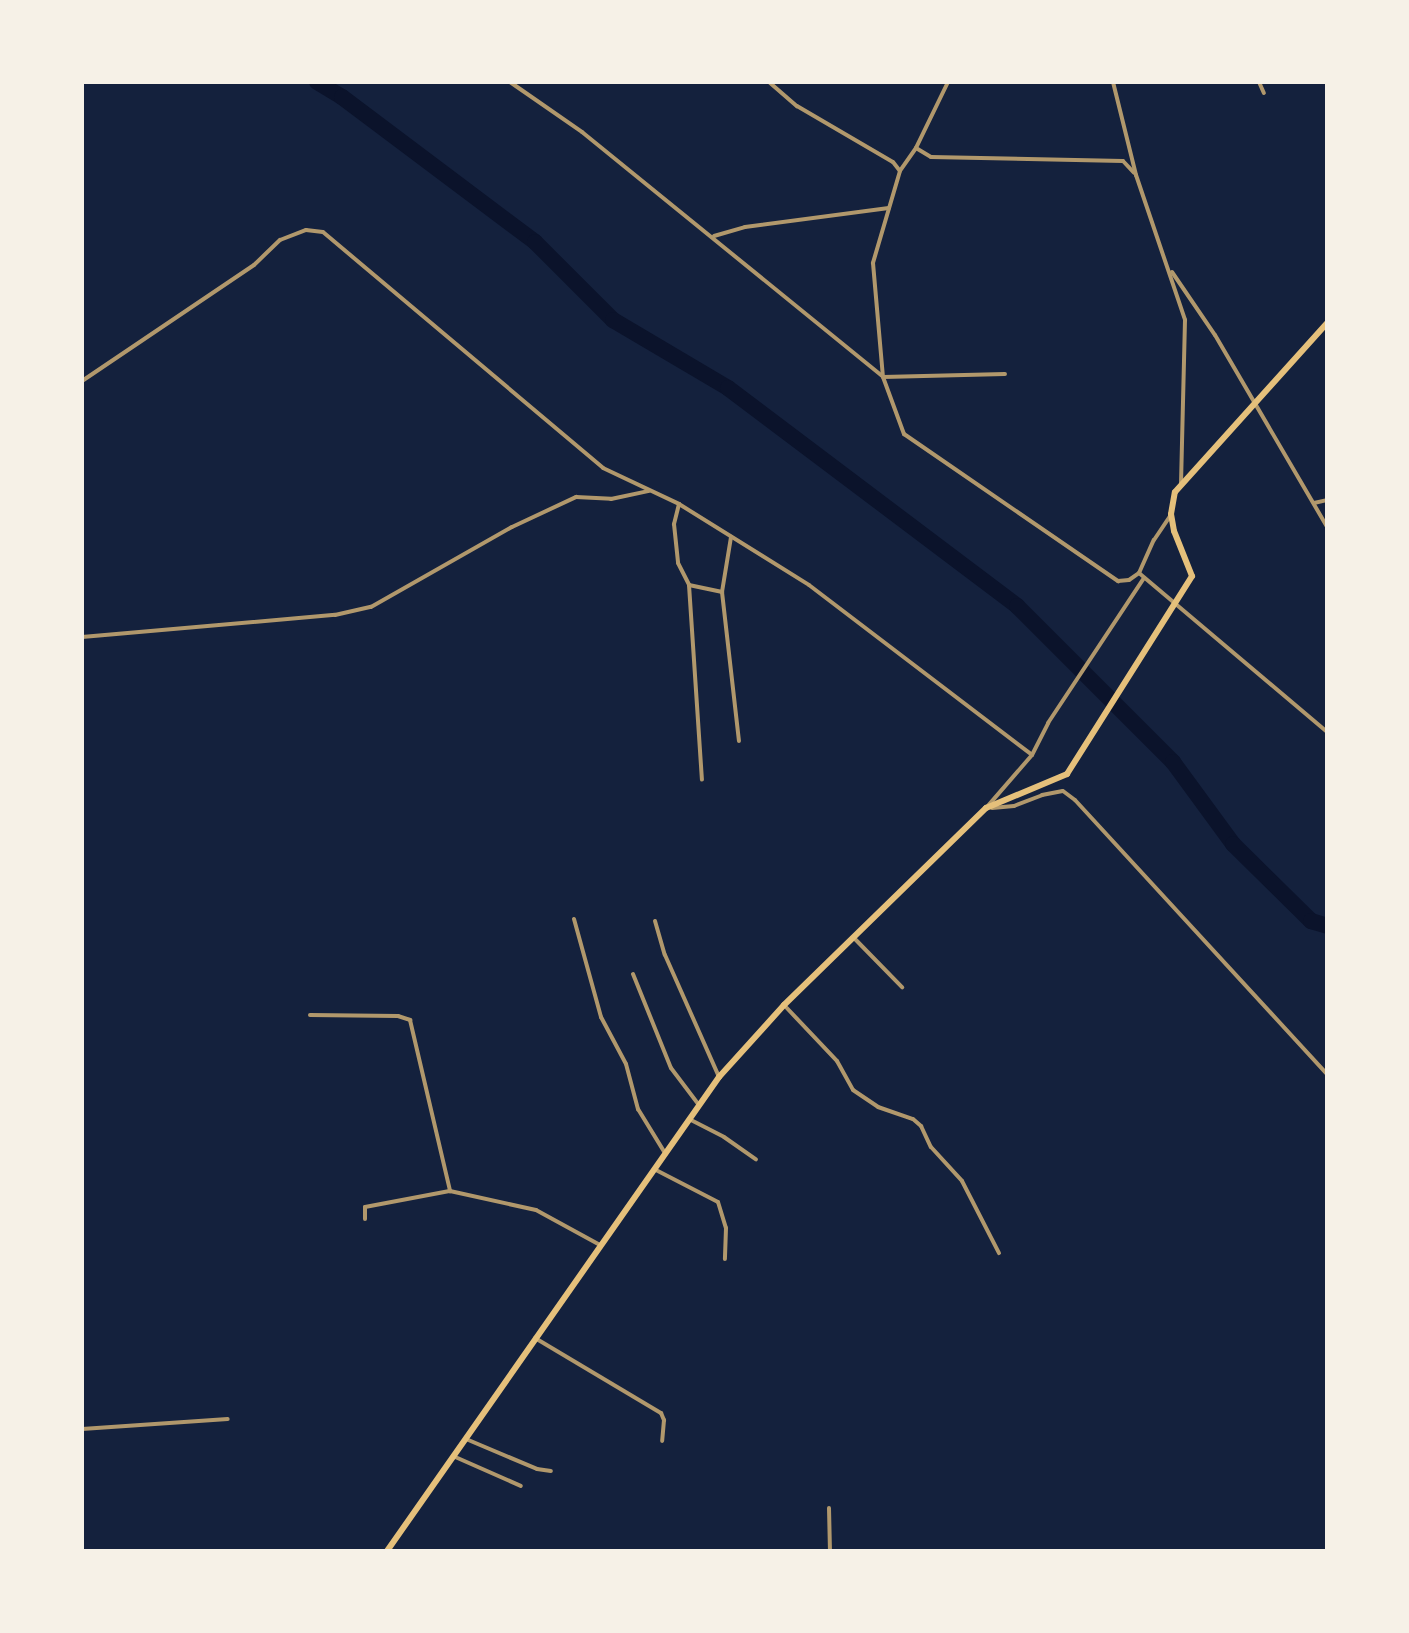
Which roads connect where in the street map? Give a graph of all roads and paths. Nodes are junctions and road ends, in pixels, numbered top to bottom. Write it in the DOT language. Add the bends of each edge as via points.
graph roads {
  1 [pos="510,82"];
  2 [pos="769,82"];
  3 [pos="940,82"];
  4 [pos="1113,82"];
  5 [pos="1259,82"];
  6 [pos="947,84"];
  7 [pos="1264,93"];
  8 [pos="916,148"];
  9 [pos="900,171"];
  10 [pos="1136,175"];
  11 [pos="889,208"];
  12 [pos="713,236"];
  13 [pos="1169,266"];
  14 [pos="1327,323"];
  15 [pos="1005,374"];
  16 [pos="883,377"];
  17 [pos="82,381"];
  18 [pos="1255,401"];
  19 [pos="1181,485"];
  20 [pos="651,490"];
  21 [pos="1327,500"];
  22 [pos="1314,503"];
  23 [pos="679,504"];
  24 [pos="1171,514"];
  25 [pos="1327,527"];
  26 [pos="731,537"];
  27 [pos="1139,573"];
  28 [pos="1145,577"];
  29 [pos="689,585"];
  30 [pos="722,592"];
  31 [pos="82,637"];
  32 [pos="1327,732"];
  33 [pos="739,741"];
  34 [pos="1032,755"];
  35 [pos="702,780"];
  36 [pos="986,808"];
  37 [pos="574,919"];
  38 [pos="655,921"];
  39 [pos="854,938"];
  40 [pos="633,974"];
  41 [pos="902,987"];
  42 [pos="784,1005"];
  43 [pos="310,1015"];
  44 [pos="1327,1074"];
  45 [pos="719,1077"];
  46 [pos="699,1105"];
  47 [pos="689,1119"];
  48 [pos="665,1153"];
  49 [pos="756,1159"];
  50 [pos="654,1169"];
  51 [pos="450,1191"];
  52 [pos="365,1219"];
  53 [pos="602,1246"];
  54 [pos="999,1253"];
  55 [pos="725,1259"];
  56 [pos="535,1338"];
  57 [pos="228,1419"];
  58 [pos="82,1429"];
  59 [pos="463,1438"];
  60 [pos="662,1441"];
  61 [pos="451,1455"];
  62 [pos="551,1471"];
  63 [pos="521,1486"];
  64 [pos="829,1508"];
  65 [pos="387,1551"];
  66 [pos="830,1551"];
  1 -- 12 [label="street"];
  2 -- 9 [label="street" via="797,106"];
  3 -- 6 [label="street"];
  4 -- 10 [label="street"];
  5 -- 7 [label="street"];
  6 -- 8 [label="street"];
  8 -- 9 [label="street"];
  8 -- 10 [label="street" via="931,157 1123,161"];
  9 -- 11 [label="street"];
  10 -- 13 [label="street"];
  11 -- 12 [label="street"];
  11 -- 16 [label="street" via="873,263"];
  12 -- 16 [label="street"];
  13 -- 18 [label="street"];
  13 -- 19 [label="street" via="1185,320"];
  14 -- 18 [label="main road"];
  15 -- 16 [label="street"];
  16 -- 27 [label="street" via="904,434 1118,581"];
  17 -- 20 [label="street" via="254,265 280,240 306,230 323,232 603,468"];
  18 -- 19 [label="main road"];
  18 -- 22 [label="street"];
  19 -- 24 [label="main road"];
  20 -- 23 [label="street"];
  20 -- 31 [label="street" via="611,499 576,497 371,607 335,615"];
  21 -- 22 [label="street"];
  22 -- 25 [label="street"];
  23 -- 26 [label="street"];
  23 -- 29 [label="street" via="674,524 678,563"];
  24 -- 27 [label="street"];
  24 -- 36 [label="main road" via="1191,580 1067,774"];
  26 -- 30 [label="street"];
  26 -- 34 [label="street" via="809,585"];
  27 -- 28 [label="street"];
  28 -- 32 [label="street"];
  28 -- 34 [label="street"];
  29 -- 30 [label="street"];
  29 -- 35 [label="street"];
  30 -- 33 [label="street"];
  34 -- 36 [label="street"];
  36 -- 39 [label="main road"];
  36 -- 44 [label="street" via="1014,806 1063,791 1075,800"];
  37 -- 48 [label="street" via="601,1017 626,1064 638,1109"];
  38 -- 45 [label="street"];
  39 -- 41 [label="street"];
  39 -- 42 [label="main road"];
  40 -- 46 [label="street" via="671,1068"];
  42 -- 45 [label="main road"];
  42 -- 54 [label="street" via="837,1061 853,1090 921,1126 931,1147 962,1181"];
  43 -- 51 [label="street" via="410,1020"];
  45 -- 46 [label="main road"];
  46 -- 47 [label="main road"];
  47 -- 48 [label="main road"];
  47 -- 49 [label="street"];
  48 -- 50 [label="main road"];
  50 -- 53 [label="main road"];
  50 -- 55 [label="street" via="718,1202 726,1228"];
  51 -- 52 [label="street" via="365,1207"];
  51 -- 53 [label="street" via="536,1210"];
  53 -- 56 [label="main road"];
  56 -- 59 [label="main road"];
  56 -- 60 [label="street" via="661,1413"];
  57 -- 58 [label="street"];
  59 -- 61 [label="main road"];
  59 -- 62 [label="street"];
  61 -- 63 [label="street"];
  61 -- 65 [label="main road"];
  64 -- 66 [label="street"];
}
